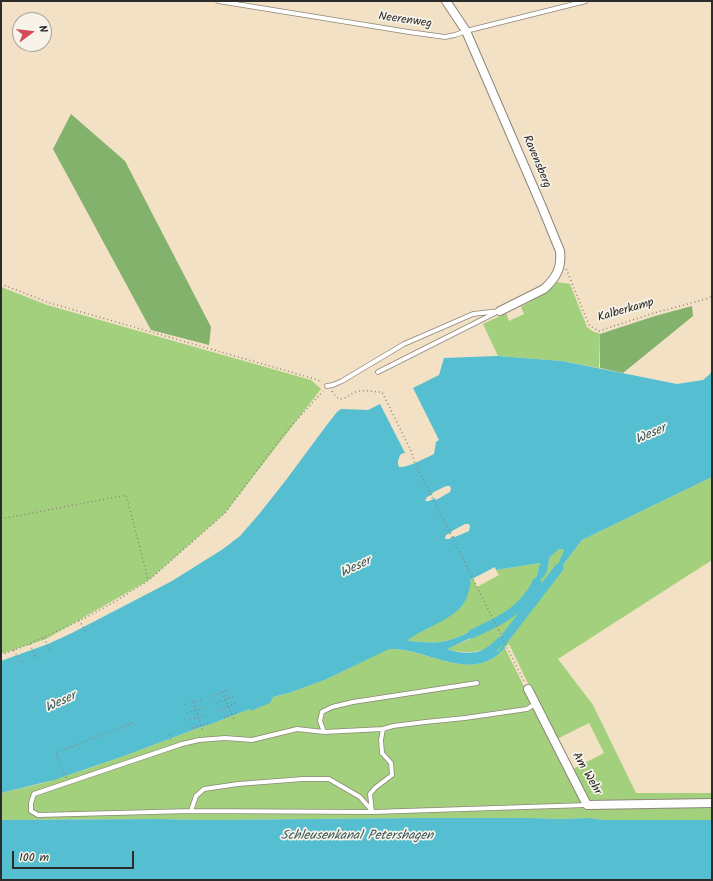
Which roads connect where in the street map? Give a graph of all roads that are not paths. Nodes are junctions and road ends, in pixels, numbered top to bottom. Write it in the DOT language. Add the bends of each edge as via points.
graph roads {
  1 [pos="218,1"];
  2 [pos="446,1"];
  3 [pos="586,1"];
  4 [pos="466,31"];
  5 [pos="500,311"];
  6 [pos="378,372"];
  7 [pos="327,386"];
  8 [pos="477,683"];
  9 [pos="528,689"];
  10 [pos="535,704"];
  11 [pos="383,729"];
  12 [pos="324,732"];
  13 [pos="712,803"];
  14 [pos="587,805"];
  15 [pos="191,811"];
  16 [pos="372,812"];
  1 -- 4 [label="lane, Neerenweg" via="430,35 455,35"];
  2 -- 4 [label="street, Ravensberg"];
  3 -- 4 [label="lane, Neerenweg"];
  4 -- 5 [label="street, Ravensberg" via="561,258 555,277 544,289"];
  5 -- 6 [label="lane"];
  5 -- 7 [label="lane" via="473,314 440,328 404,344 342,381"];
  8 -- 12 [label="lane" via="332,706 322,712 320,721"];
  9 -- 10 [label="street, Am Wehr"];
  10 -- 11 [label="lane" via="527,709"];
  10 -- 14 [label="street, Am Wehr"];
  11 -- 12 [label="lane"];
  11 -- 16 [label="lane" via="382,753 391,763 392,775 370,794"];
  12 -- 15 [label="lane" via="297,729 252,740 224,738 182,744 34,794 31,803 31,811 38,815"];
  13 -- 14 [label="street, Am Wehr"];
  14 -- 16 [label="lane"];
  15 -- 16 [label="lane"];
  15 -- 16 [label="lane" via="196,796 204,789 303,779 329,780 360,797"];
}
